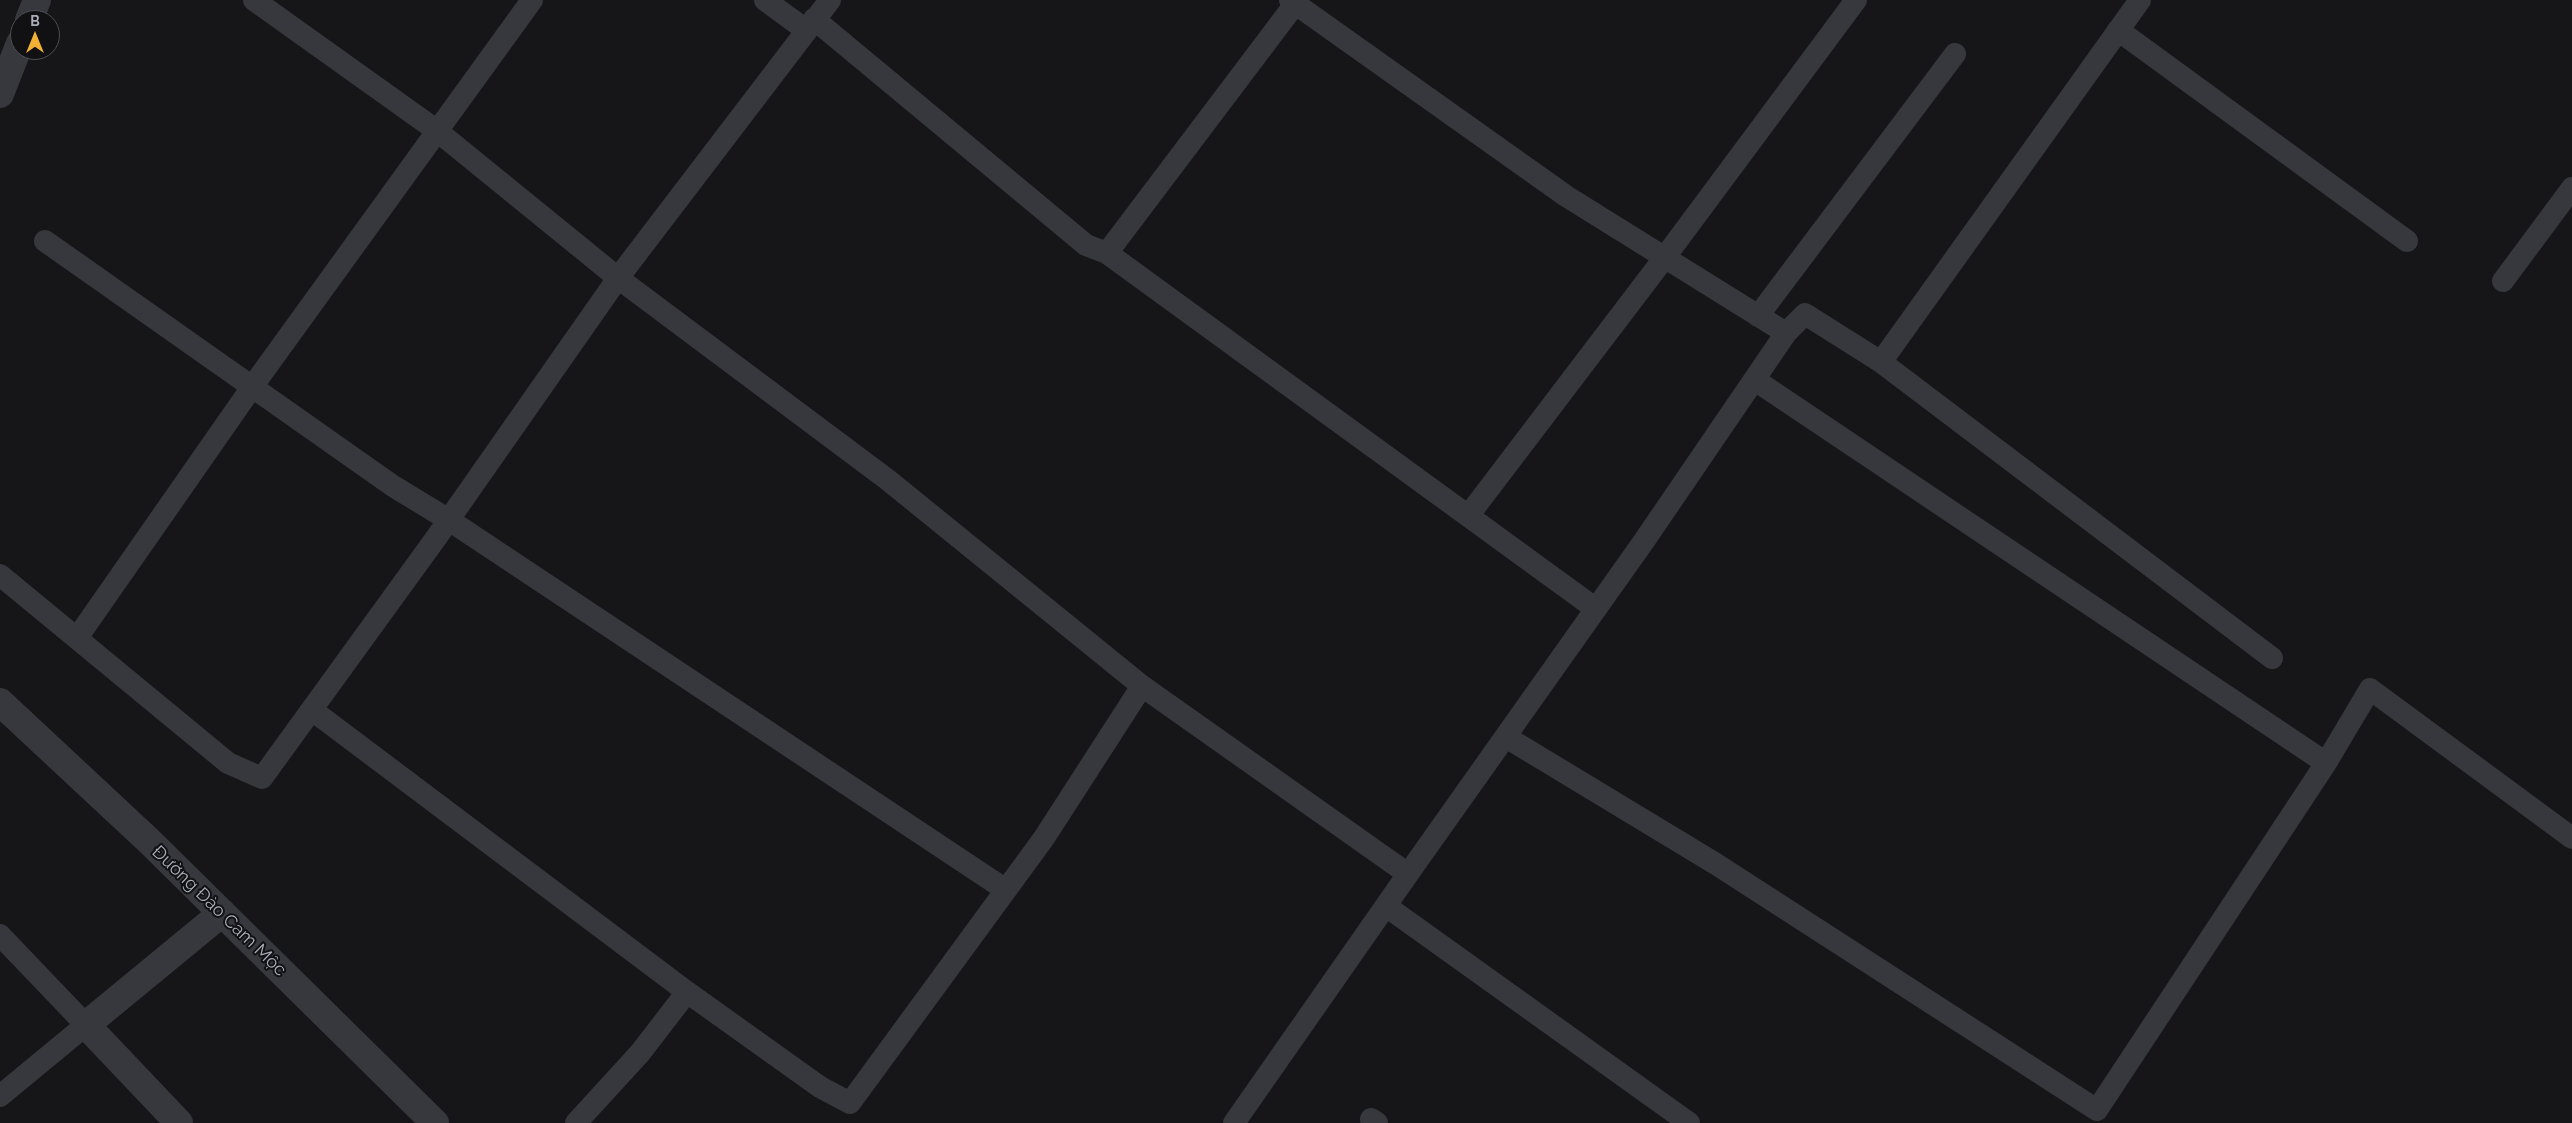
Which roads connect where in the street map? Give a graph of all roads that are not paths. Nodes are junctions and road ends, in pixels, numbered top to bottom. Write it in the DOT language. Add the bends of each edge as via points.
graph roads {
  1 [pos="254,0"];
  2 [pos="532,0"];
  3 [pos="765,0"];
  4 [pos="830,0"];
  5 [pos="1856,0"];
  6 [pos="2140,0"];
  7 [pos="1292,2"];
  8 [pos="810,25"];
  9 [pos="2118,30"];
  10 [pos="1956,54"];
  11 [pos="13,60"];
  12 [pos="0,94"];
  13 [pos="436,130"];
  14 [pos="2572,188"];
  15 [pos="45,241"];
  16 [pos="2407,241"];
  17 [pos="1106,253"];
  18 [pos="1665,257"];
  19 [pos="618,278"];
  20 [pos="2503,281"];
  21 [pos="1758,316"];
  22 [pos="1786,333"];
  23 [pos="1880,362"];
  24 [pos="1755,380"];
  25 [pos="252,387"];
  26 [pos="1468,516"];
  27 [pos="448,520"];
  28 [pos="0,575"];
  29 [pos="1596,609"];
  30 [pos="77,638"];
  31 [pos="2272,658"];
  32 [pos="1142,686"];
  33 [pos="0,702"];
  34 [pos="312,710"];
  35 [pos="1506,737"];
  36 [pos="2326,763"];
  37 [pos="2572,838"];
  38 [pos="1408,874"];
  39 [pos="1006,890"];
  40 [pos="1386,906"];
  41 [pos="222,913"];
  42 [pos="0,935"];
  43 [pos="686,992"];
  44 [pos="86,1025"];
  45 [pos="0,1096"];
  46 [pos="2100,1116"];
  47 [pos="179,1123"];
  48 [pos="435,1123"];
  49 [pos="576,1123"];
  50 [pos="1234,1123"];
  51 [pos="1689,1123"];
  1 -- 13 [label="lane"];
  2 -- 13 [label="lane"];
  3 -- 8 [label="lane"];
  4 -- 8 [label="lane"];
  5 -- 18 [label="lane"];
  6 -- 9 [label="lane"];
  7 -- 17 [label="lane"];
  7 -- 18 [label="lane" via="1566,196"];
  8 -- 17 [label="lane" via="1086,245"];
  8 -- 19 [label="lane"];
  9 -- 16 [label="lane"];
  9 -- 23 [label="lane"];
  10 -- 21 [label="lane"];
  11 -- 12 [label="street"];
  13 -- 19 [label="lane"];
  13 -- 25 [label="lane"];
  14 -- 20 [label="lane"];
  15 -- 25 [label="lane"];
  17 -- 26 [label="lane"];
  18 -- 21 [label="lane"];
  18 -- 26 [label="lane"];
  19 -- 27 [label="lane"];
  19 -- 32 [label="lane" via="888,480"];
  21 -- 22 [label="lane"];
  22 -- 23 [label="lane" via="1805,314"];
  22 -- 24 [label="lane"];
  23 -- 31 [label="lane"];
  24 -- 29 [label="lane"];
  24 -- 36 [label="lane"];
  25 -- 27 [label="lane" via="393,486"];
  25 -- 30 [label="lane"];
  26 -- 29 [label="lane"];
  27 -- 34 [label="lane"];
  27 -- 39 [label="lane"];
  28 -- 30 [label="lane"];
  29 -- 35 [label="lane"];
  30 -- 34 [label="lane" via="228,763 262,778"];
  32 -- 38 [label="lane"];
  32 -- 39 [label="lane" via="1044,838"];
  33 -- 41 [label="street, Đường Đào Cam Mộc"];
  34 -- 43 [label="lane"];
  35 -- 38 [label="lane"];
  35 -- 46 [label="lane" via="1716,864"];
  36 -- 37 [label="lane" via="2370,689"];
  36 -- 46 [label="lane"];
  38 -- 40 [label="lane"];
  39 -- 43 [label="lane" via="850,1103 820,1087"];
  40 -- 50 [label="lane"];
  40 -- 51 [label="lane"];
  41 -- 44 [label="street"];
  41 -- 48 [label="street, Đường Đào Cam Mộc"];
  42 -- 44 [label="lane"];
  43 -- 49 [label="lane" via="640,1052"];
  44 -- 45 [label="lane"];
  44 -- 47 [label="street"];
}
